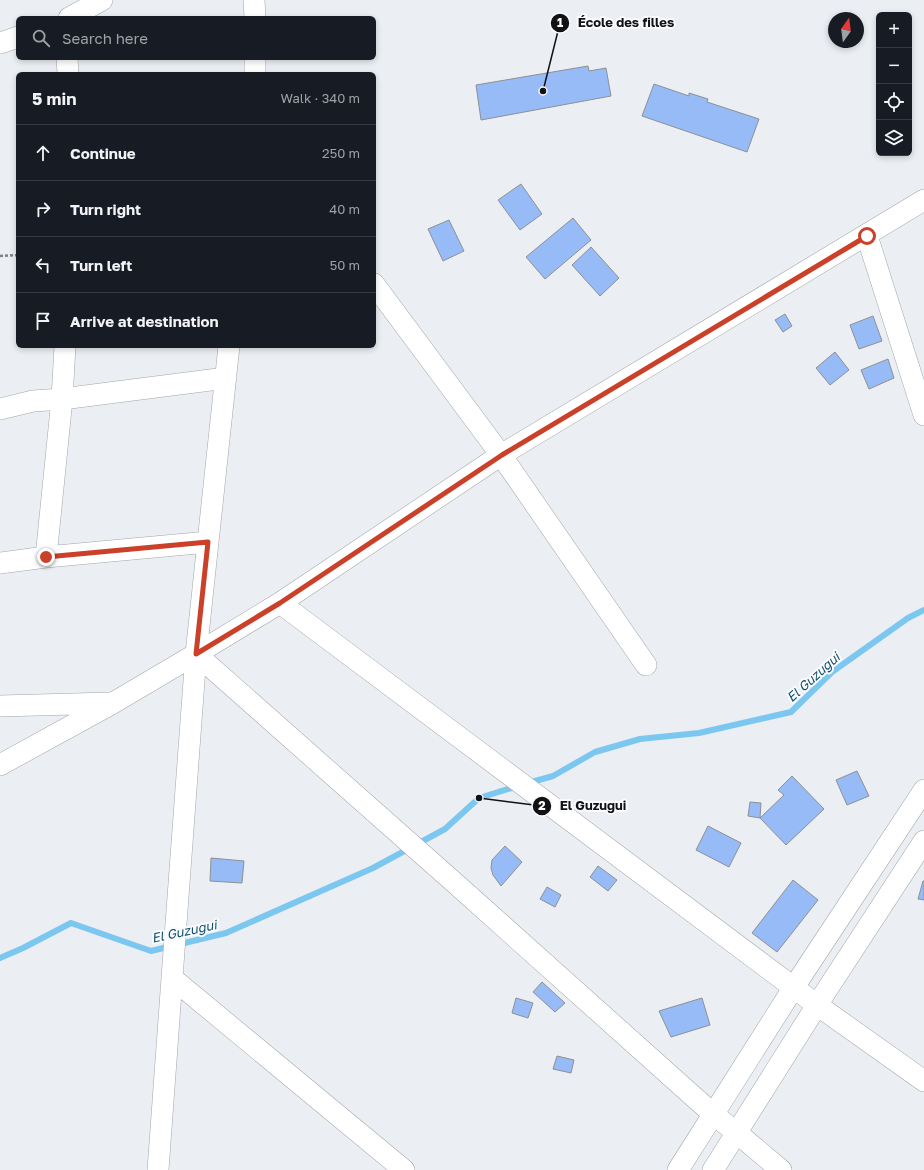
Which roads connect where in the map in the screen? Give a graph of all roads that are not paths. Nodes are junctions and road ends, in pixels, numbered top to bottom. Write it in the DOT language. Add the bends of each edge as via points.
graph roads {
  1 [pos="102,0"];
  2 [pos="254,0"];
  3 [pos="72,11"];
  4 [pos="254,16"];
  5 [pos="16,38"];
  6 [pos="0,43"];
  7 [pos="67,60"];
  8 [pos="255,60"];
  9 [pos="68,72"];
  10 [pos="255,72"];
  11 [pos="924,200"];
  12 [pos="867,236"];
  13 [pos="376,287"];
  14 [pos="65,348"];
  15 [pos="229,348"];
  16 [pos="226,378"];
  17 [pos="62,400"];
  18 [pos="0,409"];
  19 [pos="924,415"];
  20 [pos="502,455"];
  21 [pos="208,542"];
  22 [pos="46,557"];
  23 [pos="0,563"];
  24 [pos="280,603"];
  25 [pos="196,654"];
  26 [pos="646,665"];
  27 [pos="113,703"];
  28 [pos="0,706"];
  29 [pos="0,765"];
  30 [pos="924,790"];
  31 [pos="924,841"];
  32 [pos="172,978"];
  33 [pos="794,987"];
  34 [pos="817,1005"];
  35 [pos="924,1081"];
  36 [pos="713,1114"];
  37 [pos="737,1133"];
  38 [pos="158,1170"];
  39 [pos="404,1170"];
  40 [pos="678,1170"];
  41 [pos="713,1170"];
  42 [pos="781,1170"];
  1 -- 3 [label="street"];
  2 -- 4 [label="street"];
  5 -- 6 [label="street"];
  7 -- 9 [label="street"];
  8 -- 10 [label="street"];
  11 -- 12 [label="street"];
  12 -- 19 [label="street"];
  12 -- 20 [label="street"];
  13 -- 20 [label="street"];
  14 -- 17 [label="street"];
  15 -- 16 [label="street"];
  16 -- 17 [label="street"];
  16 -- 21 [label="street"];
  17 -- 18 [label="street" via="33,401"];
  17 -- 22 [label="street"];
  20 -- 24 [label="street"];
  20 -- 26 [label="street"];
  21 -- 22 [label="street"];
  21 -- 25 [label="street"];
  22 -- 23 [label="street"];
  24 -- 25 [label="street"];
  24 -- 33 [label="street"];
  25 -- 27 [label="street"];
  25 -- 32 [label="street"];
  25 -- 36 [label="street"];
  27 -- 28 [label="street"];
  27 -- 29 [label="street"];
  30 -- 33 [label="street"];
  31 -- 34 [label="street"];
  32 -- 38 [label="street"];
  32 -- 39 [label="street"];
  33 -- 34 [label="street"];
  33 -- 36 [label="street"];
  34 -- 35 [label="street"];
  34 -- 37 [label="street"];
  36 -- 37 [label="street"];
  36 -- 40 [label="street"];
  37 -- 41 [label="street"];
  37 -- 42 [label="street"];
}
